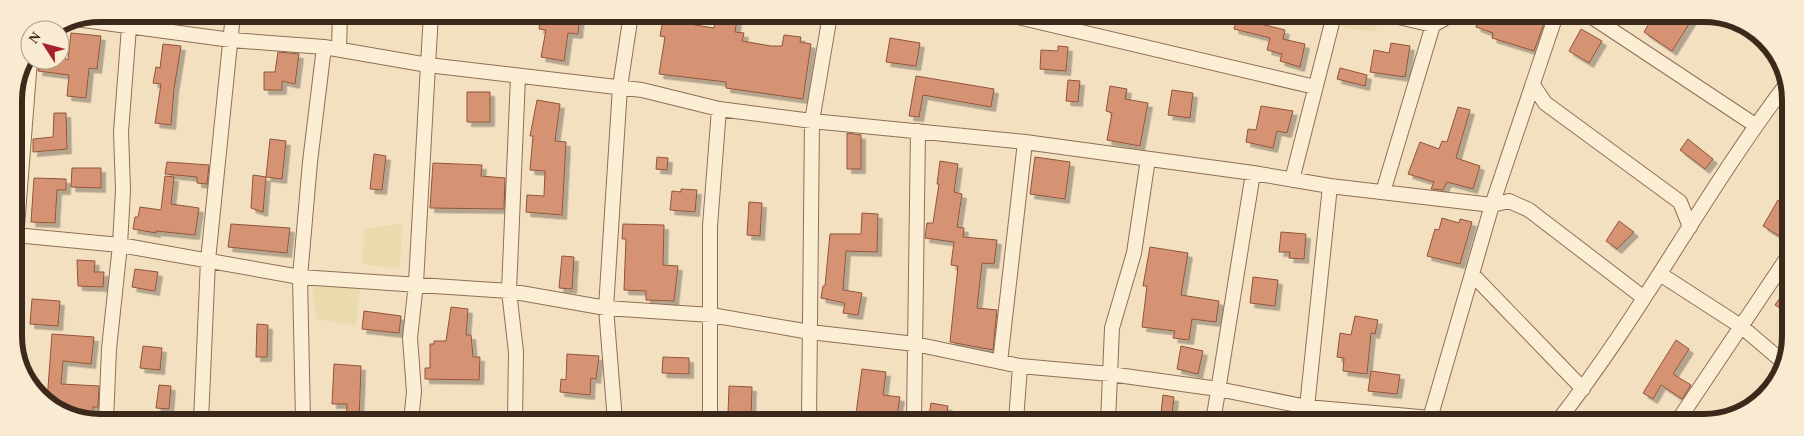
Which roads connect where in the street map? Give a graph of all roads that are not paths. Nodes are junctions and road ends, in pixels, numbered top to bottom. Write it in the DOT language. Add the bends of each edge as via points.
graph roads {
  1 [pos="129,23"];
  2 [pos="140,23"];
  3 [pos="232,23"];
  4 [pos="340,23"];
  5 [pos="430,23"];
  6 [pos="629,23"];
  7 [pos="828,23"];
  8 [pos="1043,23"];
  9 [pos="1332,23"];
  10 [pos="1424,23"];
  11 [pos="1437,23"];
  12 [pos="1553,23"];
  13 [pos="1601,23"];
  14 [pos="1433,25"];
  15 [pos="231,40"];
  16 [pos="324,47"];
  17 [pos="339,49"];
  18 [pos="428,65"];
  19 [pos="29,70"];
  20 [pos="518,77"];
  21 [pos="1533,85"];
  22 [pos="1316,87"];
  23 [pos="620,88"];
  24 [pos="1781,91"];
  25 [pos="719,109"];
  26 [pos="812,121"];
  27 [pos="1755,125"];
  28 [pos="918,131"];
  29 [pos="1025,142"];
  30 [pos="23,148"];
  31 [pos="1148,159"];
  32 [pos="1253,173"];
  33 [pos="1292,180"];
  34 [pos="1330,186"];
  35 [pos="1383,192"];
  36 [pos="1492,205"];
  37 [pos="1690,227"];
  38 [pos="23,236"];
  39 [pos="120,245"];
  40 [pos="208,260"];
  41 [pos="1782,264"];
  42 [pos="1472,274"];
  43 [pos="1660,274"];
  44 [pos="300,277"];
  45 [pos="416,283"];
  46 [pos="509,290"];
  47 [pos="1644,298"];
  48 [pos="606,308"];
  49 [pos="711,315"];
  50 [pos="1742,327"];
  51 [pos="810,332"];
  52 [pos="915,344"];
  53 [pos="1778,358"];
  54 [pos="1000,362"];
  55 [pos="1020,366"];
  56 [pos="1110,374"];
  57 [pos="1218,389"];
  58 [pos="1583,389"];
  59 [pos="914,413"];
  60 [pos="1017,413"];
  61 [pos="1108,413"];
  62 [pos="1214,413"];
  63 [pos="1316,413"];
  64 [pos="1432,413"];
  65 [pos="1564,413"];
  66 [pos="1683,413"];
  67 [pos="106,414"];
  68 [pos="201,414"];
  69 [pos="303,414"];
  70 [pos="412,414"];
  71 [pos="515,414"];
  72 [pos="614,414"];
  73 [pos="710,414"];
  74 [pos="809,414"];
  1 -- 39 [label="street" via="121,132 124,190"];
  2 -- 15 [label="street"];
  3 -- 15 [label="street"];
  4 -- 17 [label="street"];
  5 -- 18 [label="street"];
  6 -- 23 [label="street"];
  7 -- 26 [label="street"];
  8 -- 22 [label="street"];
  9 -- 22 [label="street"];
  10 -- 14 [label="street"];
  11 -- 14 [label="street"];
  12 -- 21 [label="street"];
  13 -- 27 [label="street"];
  14 -- 35 [label="street"];
  15 -- 16 [label="street"];
  15 -- 40 [label="street"];
  16 -- 17 [label="street"];
  16 -- 44 [label="street"];
  17 -- 18 [label="street"];
  18 -- 20 [label="street"];
  18 -- 45 [label="street"];
  19 -- 30 [label="street"];
  20 -- 23 [label="street"];
  20 -- 46 [label="street"];
  21 -- 36 [label="street"];
  21 -- 37 [label="street" via="1545,102 1680,202"];
  22 -- 33 [label="street"];
  23 -- 25 [label="street" via="642,90"];
  23 -- 48 [label="street"];
  24 -- 27 [label="street"];
  25 -- 26 [label="street"];
  25 -- 49 [label="street" via="710,226"];
  26 -- 28 [label="street"];
  26 -- 51 [label="street"];
  27 -- 37 [label="street"];
  28 -- 29 [label="street"];
  28 -- 52 [label="street"];
  29 -- 31 [label="street"];
  29 -- 54 [label="street"];
  31 -- 32 [label="street"];
  31 -- 56 [label="street" via="1134,253 1112,328"];
  32 -- 33 [label="street"];
  32 -- 57 [label="street"];
  33 -- 34 [label="street"];
  34 -- 35 [label="street"];
  34 -- 63 [label="street"];
  35 -- 36 [label="street"];
  36 -- 42 [label="street"];
  36 -- 47 [label="street" via="1510,201 1529,210"];
  37 -- 43 [label="street"];
  38 -- 39 [label="street"];
  39 -- 40 [label="street"];
  39 -- 67 [label="street" via="109,349"];
  40 -- 44 [label="street"];
  40 -- 68 [label="street"];
  41 -- 50 [label="street"];
  42 -- 58 [label="street"];
  42 -- 64 [label="street"];
  43 -- 47 [label="street"];
  43 -- 50 [label="street"];
  44 -- 45 [label="street"];
  44 -- 69 [label="street"];
  45 -- 46 [label="street"];
  45 -- 70 [label="street" via="410,338 414,392"];
  46 -- 48 [label="street"];
  46 -- 71 [label="street" via="516,352"];
  47 -- 58 [label="street"];
  48 -- 49 [label="street"];
  48 -- 72 [label="street"];
  49 -- 51 [label="street"];
  49 -- 73 [label="street"];
  50 -- 53 [label="street"];
  50 -- 66 [label="street"];
  51 -- 52 [label="street"];
  51 -- 74 [label="street"];
  52 -- 54 [label="street"];
  52 -- 59 [label="street"];
  54 -- 55 [label="street"];
  55 -- 56 [label="street"];
  55 -- 60 [label="street"];
  56 -- 57 [label="street"];
  56 -- 61 [label="street"];
  57 -- 62 [label="street"];
  57 -- 63 [label="street"];
  58 -- 65 [label="street"];
}
